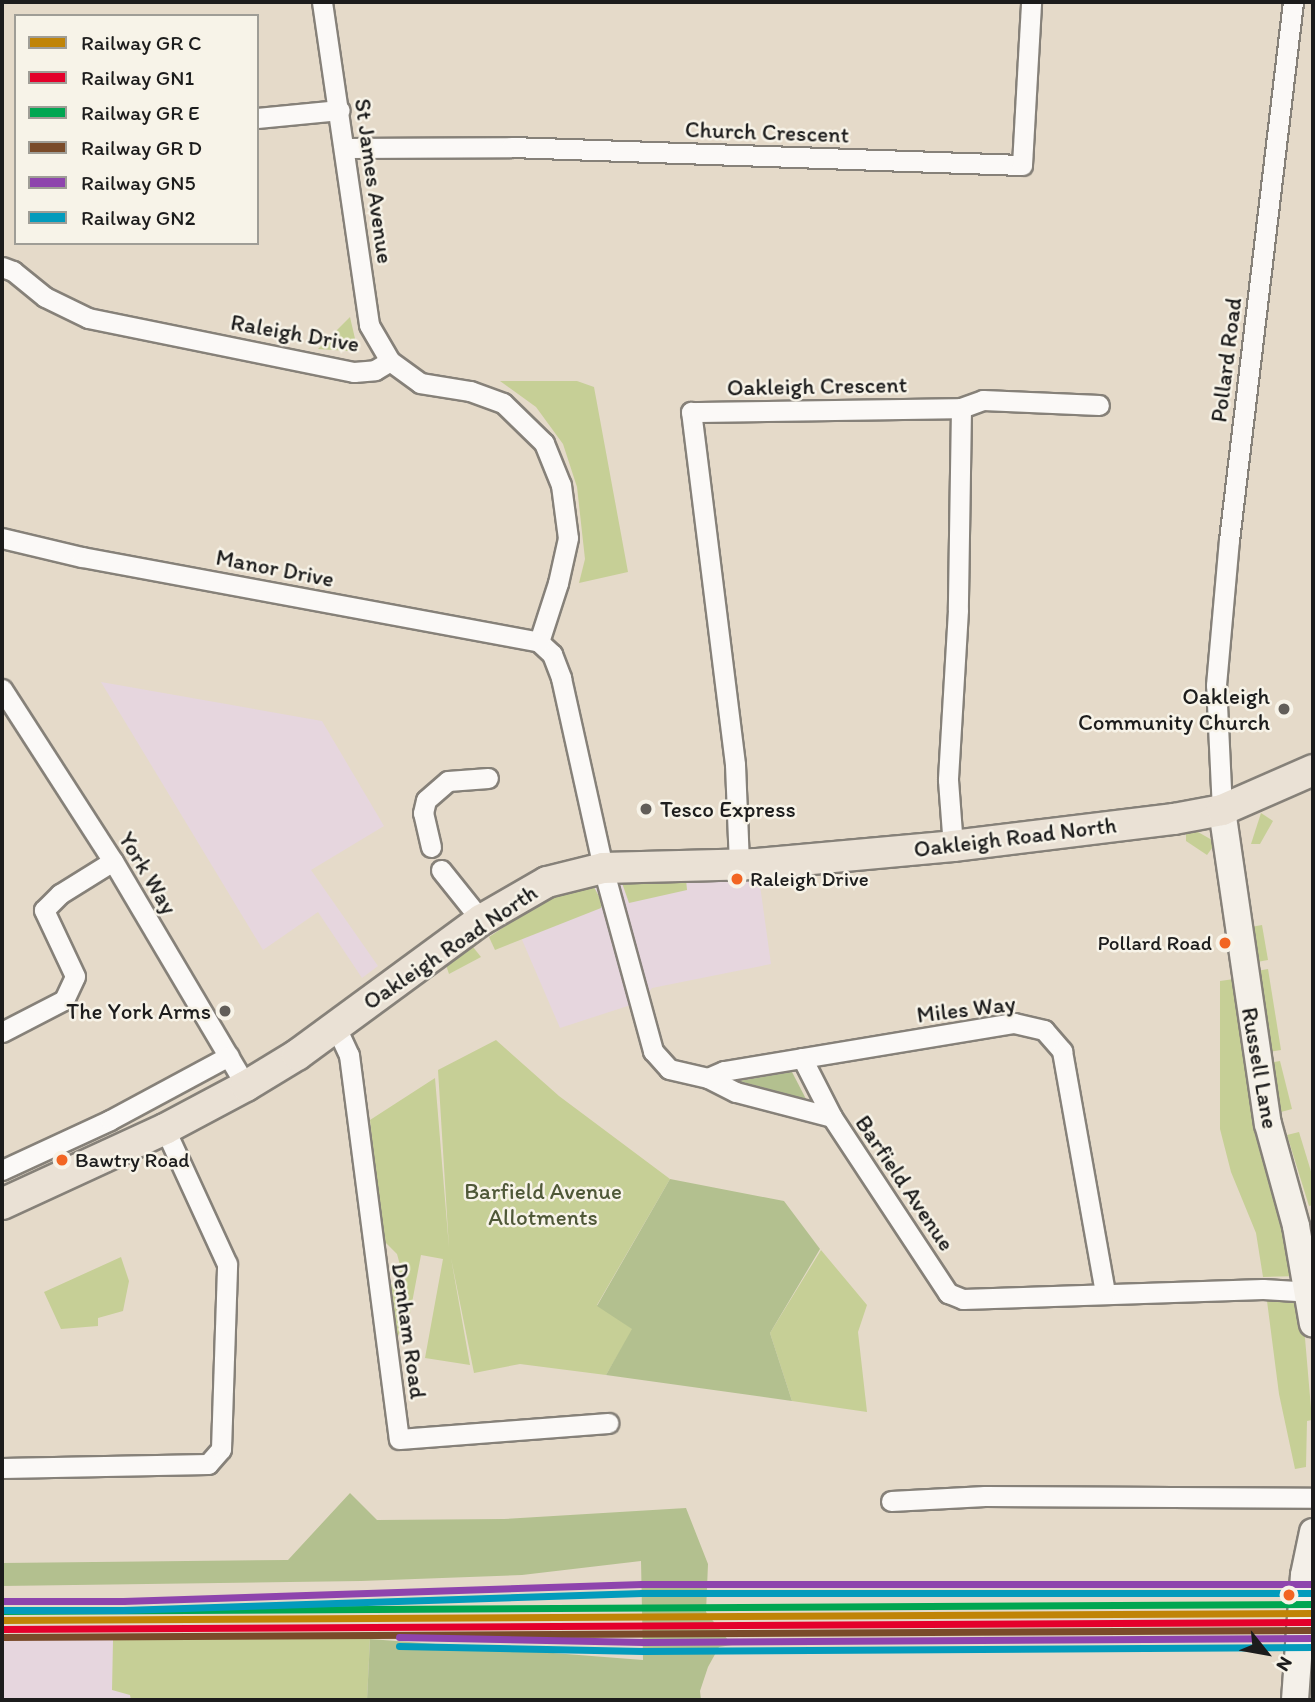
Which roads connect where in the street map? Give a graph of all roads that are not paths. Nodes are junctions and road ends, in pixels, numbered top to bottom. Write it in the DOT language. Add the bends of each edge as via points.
graph roads {
  1 [pos="323,2"];
  2 [pos="1031,2"];
  3 [pos="1293,2"];
  4 [pos="340,110"];
  5 [pos="259,118"];
  6 [pos="346,148"];
  7 [pos="2,267"];
  8 [pos="390,361"];
  9 [pos="1100,405"];
  10 [pos="961,408"];
  11 [pos="2,538"];
  12 [pos="539,642"];
  13 [pos="2,689"];
  14 [pos="1313,770"];
  15 [pos="488,778"];
  16 [pos="1222,810"];
  17 [pos="953,846"];
  18 [pos="431,847"];
  19 [pos="113,861"];
  20 [pos="739,864"];
  21 [pos="603,867"];
  22 [pos="441,870"];
  23 [pos="481,920"];
  24 [pos="335,1025"];
  25 [pos="2,1032"];
  26 [pos="229,1056"];
  27 [pos="802,1058"];
  28 [pos="708,1078"];
  29 [pos="246,1086"];
  30 [pos="832,1117"];
  31 [pos="110,1120"];
  32 [pos="165,1129"];
  33 [pos="124,1147"];
  34 [pos="2,1170"];
  35 [pos="4,1197"];
  36 [pos="1105,1292"];
  37 [pos="1312,1292"];
  38 [pos="1313,1324"];
  39 [pos="608,1423"];
  40 [pos="2,1468"];
  41 [pos="1313,1498"];
  42 [pos="891,1501"];
  43 [pos="1313,1532"];
  44 [pos="1296,1700"];
  1 -- 4 [label="street, St James Avenue"];
  2 -- 6 [label="street, Church Crescent" via="1022,165 525,147"];
  3 -- 16 [label="street, Pollard Road" via="1216,685"];
  4 -- 5 [label="street"];
  4 -- 6 [label="street, St James Avenue"];
  6 -- 8 [label="street, St James Avenue" via="369,325"];
  7 -- 8 [label="street, Raleigh Drive" via="88,318 354,372 375,370"];
  8 -- 12 [label="street, Raleigh Drive" via="421,383 470,391 503,403 544,443 561,485 568,538"];
  9 -- 10 [label="street" via="983,400"];
  10 -- 17 [label="street" via="958,610 948,780"];
  10 -- 20 [label="street, Oakleigh Crescent" via="691,412 736,764"];
  11 -- 12 [label="street, Manor Drive"];
  12 -- 21 [label="street" via="552,654 562,678"];
  13 -- 19 [label="street, York Way"];
  14 -- 16 [label="main road, Oakleigh Road North"];
  15 -- 18 [label="street" via="448,780 426,800 422,813"];
  16 -- 17 [label="main road, Oakleigh Road North"];
  16 -- 37 [label="main road, Russell Lane" via="1268,1124"];
  17 -- 20 [label="main road, Oakleigh Road North"];
  19 -- 25 [label="street" via="60,894 44,910 75,976 64,1000"];
  19 -- 26 [label="street, York Way"];
  20 -- 21 [label="main road, Oakleigh Road North"];
  21 -- 23 [label="main road, Oakleigh Road North" via="547,882"];
  21 -- 28 [label="street, Barfield Avenue" via="653,1051 669,1069"];
  22 -- 23 [label="street"];
  23 -- 24 [label="main road, Oakleigh Road North"];
  24 -- 29 [label="main road, Oakleigh Road North"];
  24 -- 39 [label="street, Denham Road" via="349,1055 399,1439"];
  26 -- 29 [label="street, York Way"];
  26 -- 31 [label="street"];
  27 -- 28 [label="street, Miles Way" via="724,1071"];
  27 -- 30 [label="street"];
  27 -- 36 [label="street, Miles Way" via="1014,1023 1044,1030 1062,1051"];
  28 -- 30 [label="street, Barfield Avenue" via="736,1092"];
  29 -- 32 [label="main road, Oakleigh Road North"];
  30 -- 36 [label="street, Barfield Avenue" via="948,1293 963,1298"];
  31 -- 33 [label="street"];
  31 -- 34 [label="street"];
  32 -- 33 [label="main road, Oakleigh Road North"];
  32 -- 40 [label="street" via="227,1264 221,1449 208,1464"];
  33 -- 35 [label="main road, Oakleigh Road North"];
  36 -- 37 [label="street, Barfield Avenue"];
  37 -- 38 [label="main road, Russell Lane"];
  41 -- 42 [label="street" via="985,1496"];
  43 -- 44 [label="main road" via="1304,1574"];
}
